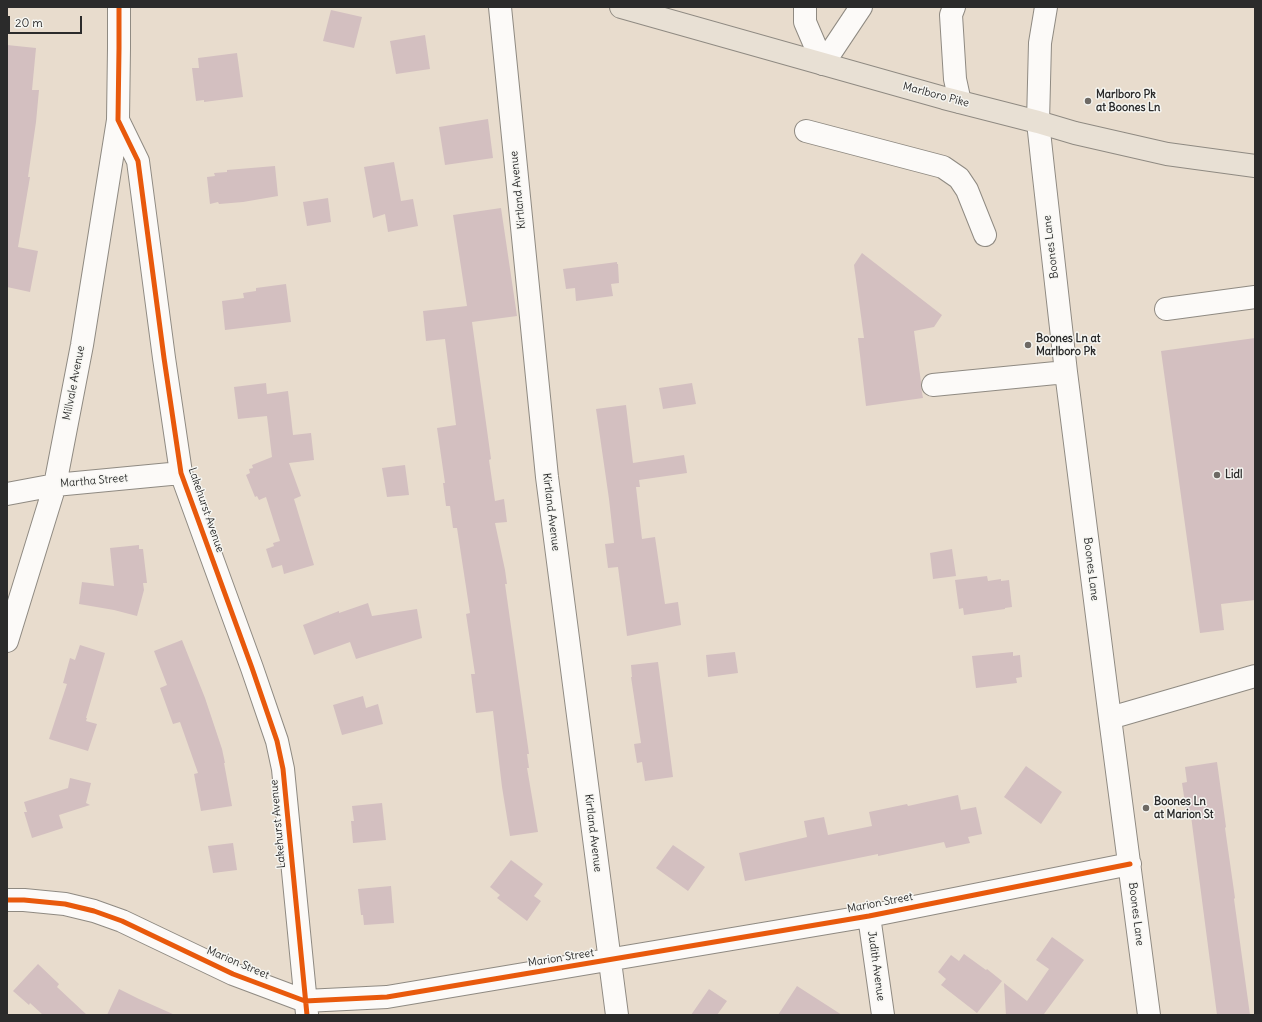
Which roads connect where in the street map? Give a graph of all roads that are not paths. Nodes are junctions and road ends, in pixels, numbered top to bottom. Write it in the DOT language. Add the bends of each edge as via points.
graph roads {
  1 [pos="119,7"];
  2 [pos="500,7"];
  3 [pos="805,7"];
  4 [pos="861,7"];
  5 [pos="954,7"];
  6 [pos="1046,7"];
  7 [pos="628,8"];
  8 [pos="823,64"];
  9 [pos="960,102"];
  10 [pos="118,120"];
  11 [pos="1038,122"];
  12 [pos="806,131"];
  13 [pos="1255,166"];
  14 [pos="985,235"];
  15 [pos="1255,296"];
  16 [pos="1166,309"];
  17 [pos="1066,372"];
  18 [pos="932,384"];
  19 [pos="181,473"];
  20 [pos="55,485"];
  21 [pos="7,494"];
  22 [pos="7,641"];
  23 [pos="1255,676"];
  24 [pos="1110,718"];
  25 [pos="1130,864"];
  26 [pos="7,900"];
  27 [pos="869,916"];
  28 [pos="610,960"];
  29 [pos="306,1008"];
  30 [pos="617,1015"];
  31 [pos="883,1015"];
  32 [pos="1149,1015"];
  1 -- 10 [label="street, Lakehurst Avenue"];
  2 -- 28 [label="street, Kirtland Avenue" via="547,477"];
  3 -- 8 [label="street" via="806,22"];
  4 -- 8 [label="street"];
  5 -- 9 [label="street" via="951,15"];
  6 -- 11 [label="street, Boones Lane" via="1040,43"];
  7 -- 8 [label="main road, Marlboro Pike"];
  8 -- 9 [label="main road, Marlboro Pike"];
  9 -- 11 [label="main road, Marlboro Pike"];
  10 -- 19 [label="street, Lakehurst Avenue" via="138,161"];
  10 -- 20 [label="street, Millvale Avenue" via="82,345"];
  11 -- 13 [label="main road, Marlboro Pike" via="1167,154"];
  11 -- 17 [label="street, Boones Lane"];
  12 -- 14 [label="street" via="943,167 959,178 967,190"];
  15 -- 16 [label="street"];
  17 -- 18 [label="street"];
  17 -- 24 [label="street, Boones Lane"];
  19 -- 20 [label="street, Martha Street"];
  19 -- 29 [label="street, Lakehurst Avenue" via="277,741 287,798"];
  20 -- 21 [label="street, Martha Street"];
  20 -- 22 [label="street, Millvale Avenue"];
  23 -- 24 [label="street"];
  24 -- 25 [label="street, Boones Lane"];
  25 -- 27 [label="street, Marion Street"];
  25 -- 32 [label="street, Boones Lane"];
  26 -- 29 [label="street, Marion Street" via="65,904 122,921"];
  27 -- 28 [label="street, Marion Street"];
  27 -- 31 [label="street, Judith Avenue"];
  28 -- 29 [label="street, Marion Street"];
  28 -- 30 [label="street, Kirtland Avenue"];
}
